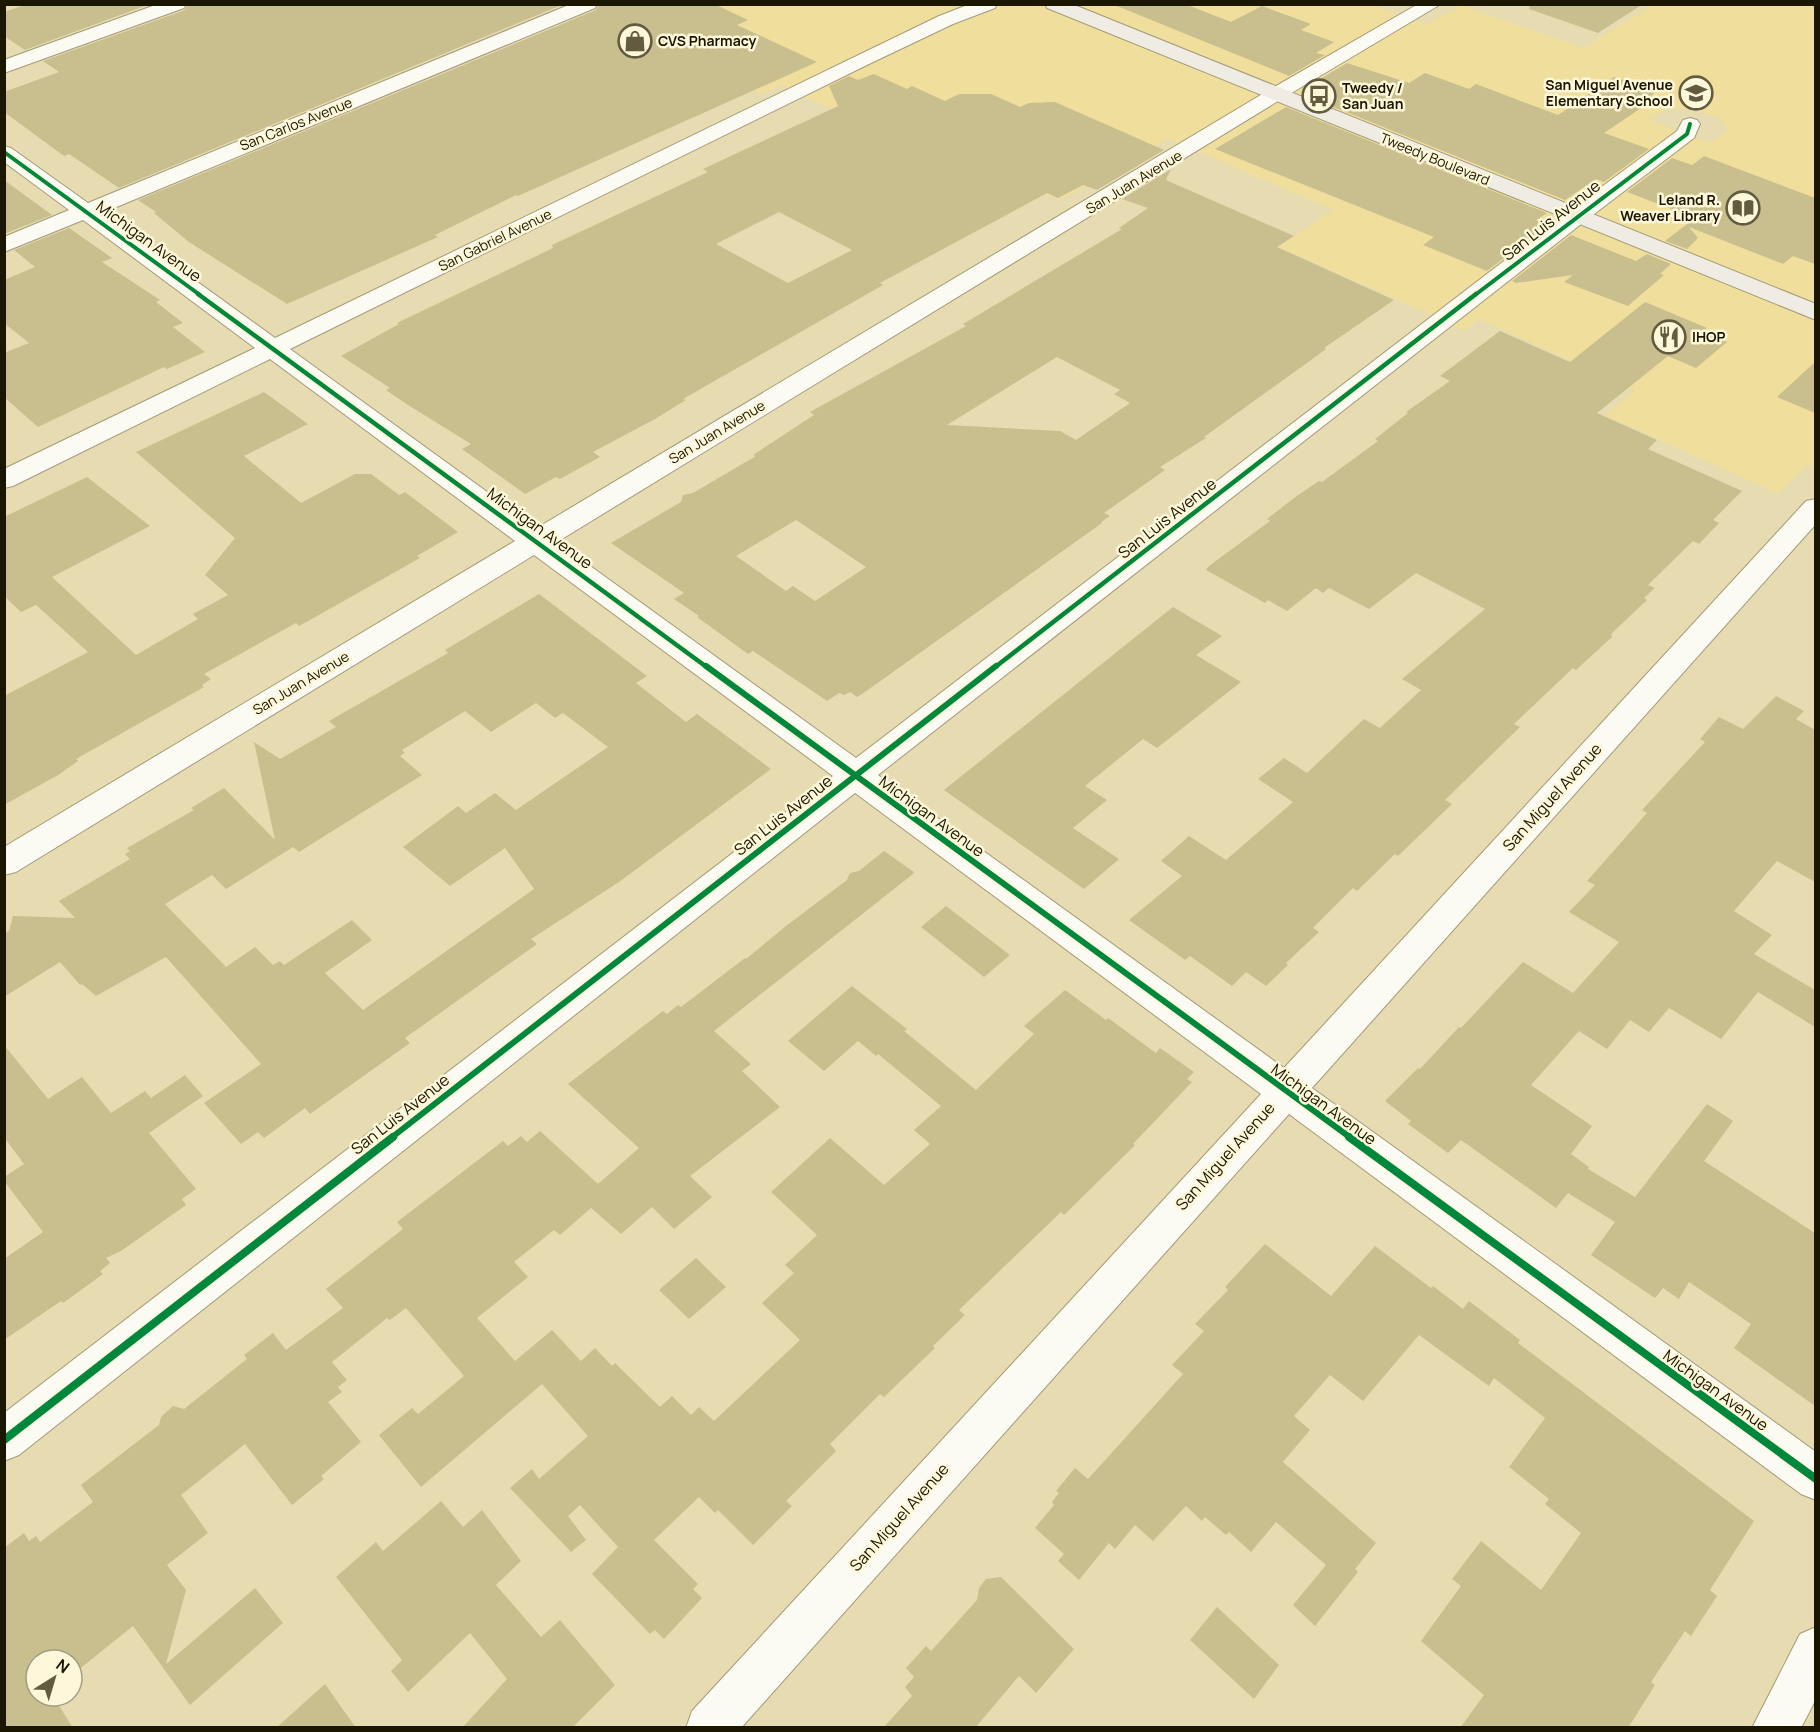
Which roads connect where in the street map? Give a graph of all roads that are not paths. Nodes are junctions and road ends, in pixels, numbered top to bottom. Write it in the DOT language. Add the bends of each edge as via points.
graph roads {
  1 [pos="177,4"];
  2 [pos="588,4"];
  3 [pos="988,4"];
  4 [pos="1054,4"];
  5 [pos="1432,4"];
  6 [pos="4,67"];
  7 [pos="1276,94"];
  8 [pos="1690,124"];
  9 [pos="4,152"];
  10 [pos="85,211"];
  11 [pos="1577,216"];
  12 [pos="4,245"];
  13 [pos="1815,313"];
  14 [pos="273,349"];
  15 [pos="4,480"];
  16 [pos="1815,507"];
  17 [pos="535,541"];
  18 [pos="855,776"];
  19 [pos="4,862"];
  20 [pos="1284,1091"];
  21 [pos="4,1440"];
  22 [pos="1815,1479"];
  23 [pos="1815,1650"];
  24 [pos="709,1728"];
  25 [pos="1774,1728"];
  1 -- 6 [label="street"];
  2 -- 10 [label="street, San Carlos Avenue"];
  3 -- 14 [label="street, San Gabriel Avenue" via="862,60"];
  4 -- 7 [label="main road, Tweedy Boulevard"];
  5 -- 7 [label="street, San Juan Avenue"];
  7 -- 11 [label="main road, Tweedy Boulevard"];
  7 -- 17 [label="street, San Juan Avenue"];
  8 -- 11 [label="street, San Luis Avenue" via="1687,134"];
  9 -- 10 [label="street, Michigan Avenue"];
  10 -- 12 [label="street, San Carlos Avenue"];
  10 -- 14 [label="street, Michigan Avenue"];
  11 -- 13 [label="main road, Tweedy Boulevard"];
  11 -- 18 [label="street, San Luis Avenue"];
  14 -- 15 [label="street, San Gabriel Avenue"];
  14 -- 17 [label="street, Michigan Avenue"];
  16 -- 20 [label="street, San Miguel Avenue"];
  17 -- 18 [label="street, Michigan Avenue"];
  17 -- 19 [label="street, San Juan Avenue"];
  18 -- 20 [label="street, Michigan Avenue"];
  18 -- 21 [label="street, San Luis Avenue"];
  20 -- 22 [label="street, Michigan Avenue"];
  20 -- 24 [label="street, San Miguel Avenue"];
  23 -- 25 [label="street"];
}
